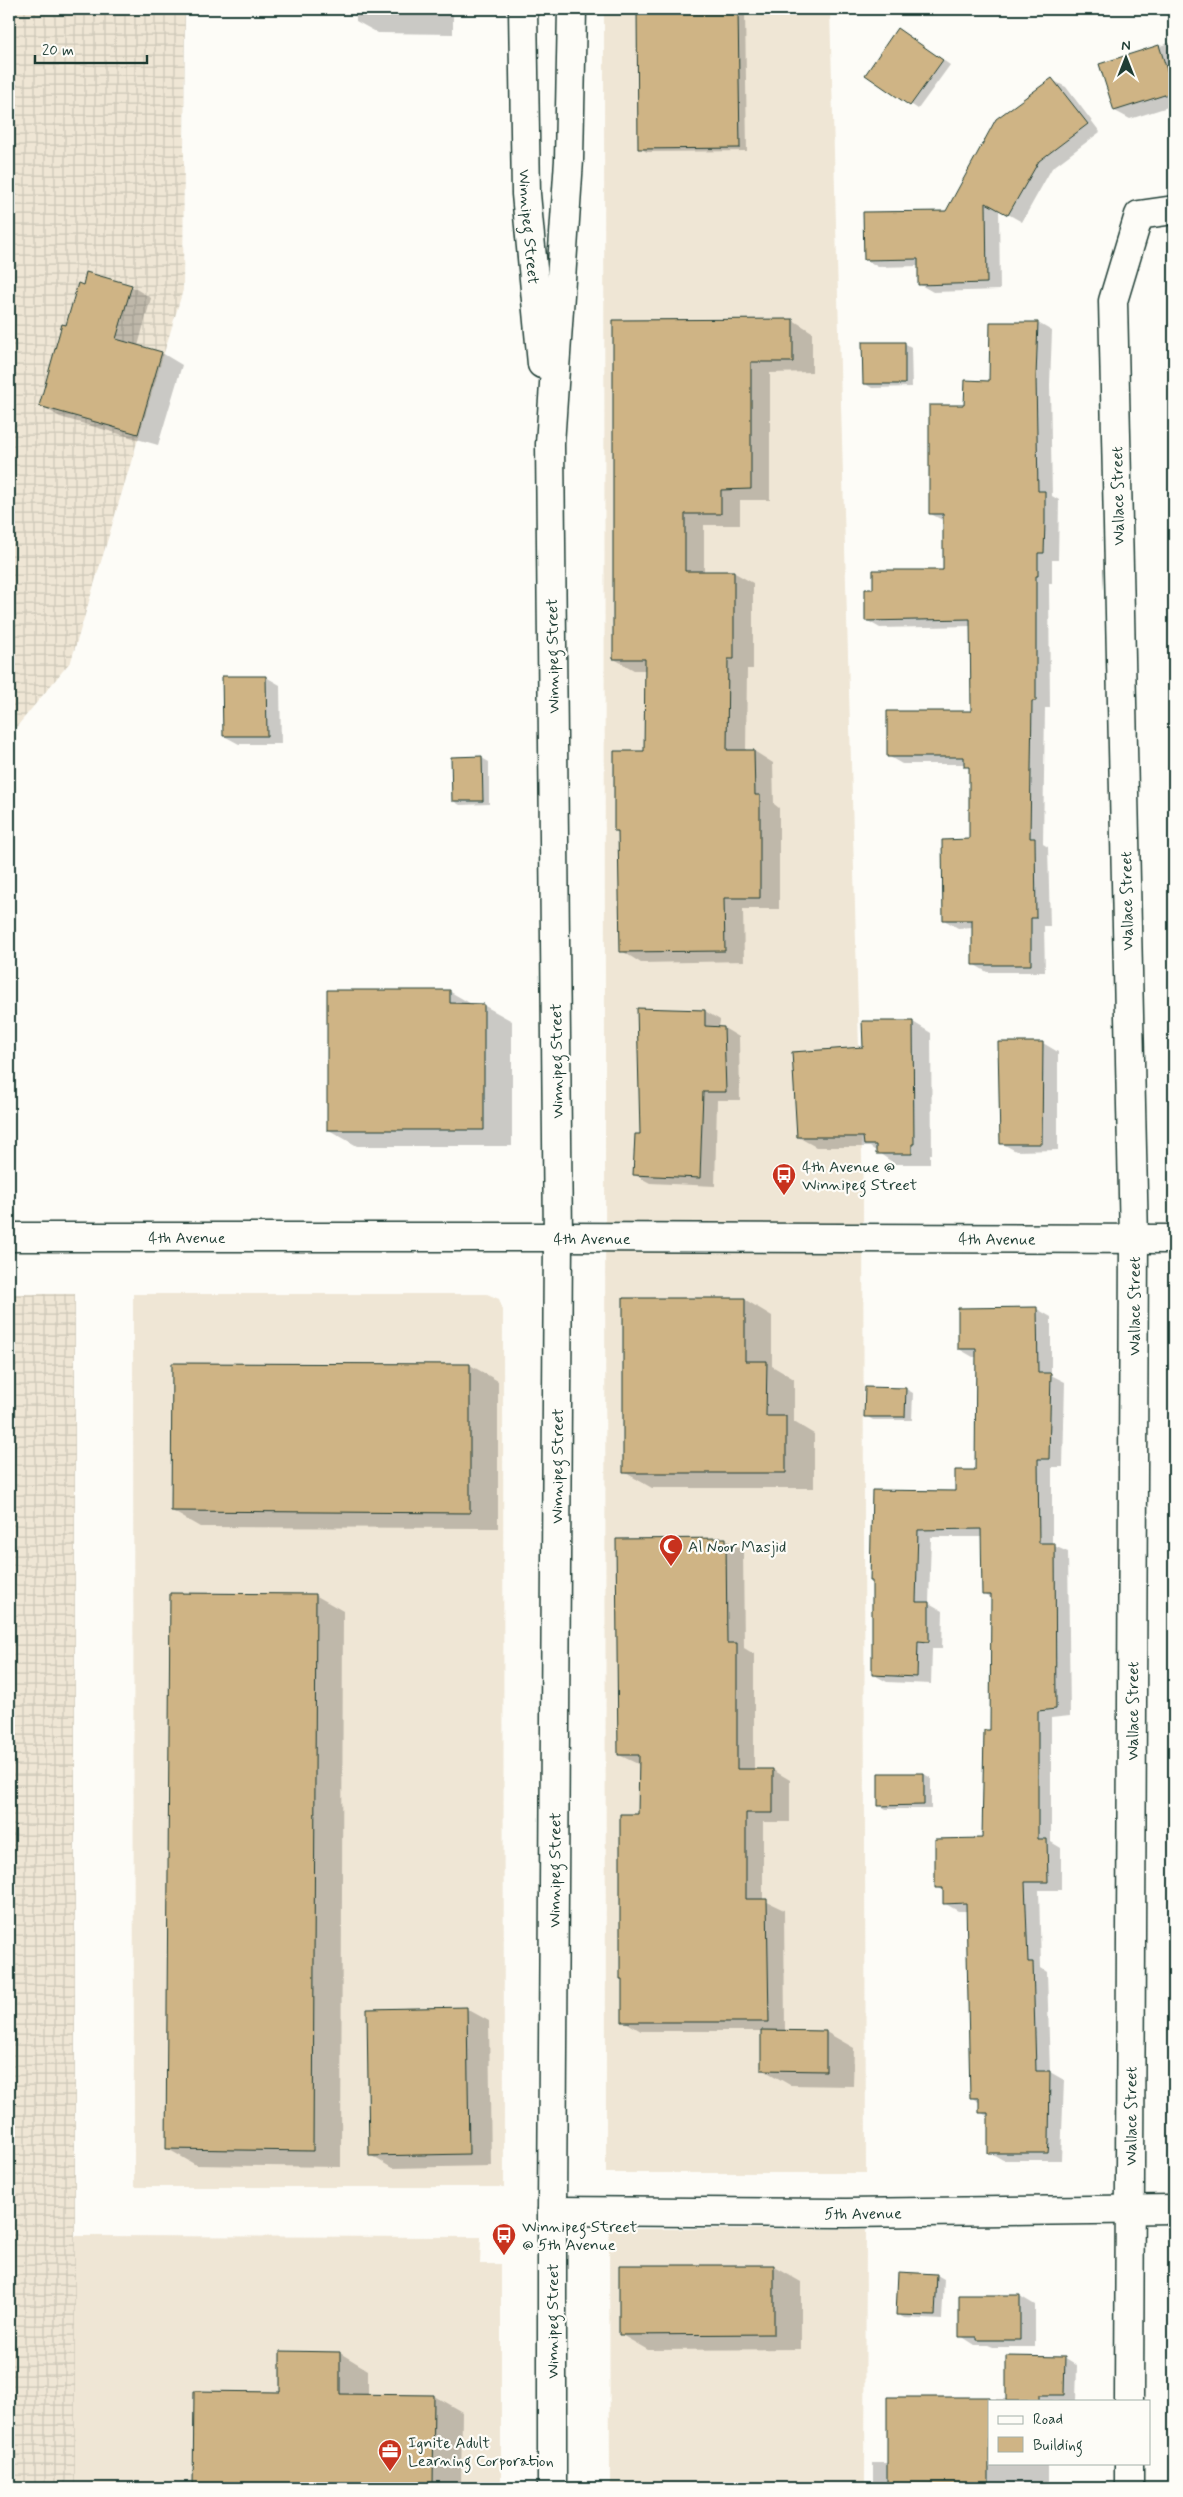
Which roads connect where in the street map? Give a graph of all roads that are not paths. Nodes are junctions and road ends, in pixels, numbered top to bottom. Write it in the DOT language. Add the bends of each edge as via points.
graph roads {
  1 [pos="523,9"];
  2 [pos="572,9"];
  3 [pos="1174,210"];
  4 [pos="550,444"];
  5 [pos="9,1237"];
  6 [pos="558,1237"];
  7 [pos="1134,1239"];
  8 [pos="1174,1239"];
  9 [pos="1129,2209"];
  10 [pos="1174,2209"];
  11 [pos="552,2211"];
  12 [pos="1129,2400"];
  13 [pos="1129,2464"];
  14 [pos="552,2488"];
  15 [pos="1129,2488"];
  1 -- 4 [label="street, Winnipeg Street" via="526,194"];
  2 -- 4 [label="street, Winnipeg Street" via="569,160"];
  3 -- 7 [label="street, Wallace Street" via="1139,215 1113,301"];
  4 -- 6 [label="street, Winnipeg Street"];
  5 -- 6 [label="street, 4th Avenue"];
  6 -- 7 [label="street, 4th Avenue"];
  6 -- 11 [label="street, Winnipeg Street"];
  7 -- 8 [label="street, 4th Avenue"];
  7 -- 9 [label="street, Wallace Street"];
  9 -- 10 [label="street, 5th Avenue"];
  9 -- 11 [label="street, 5th Avenue" via="846,2213"];
  9 -- 12 [label="street, Wallace Street"];
  11 -- 14 [label="street, Winnipeg Street"];
  13 -- 15 [label="street"];
}
